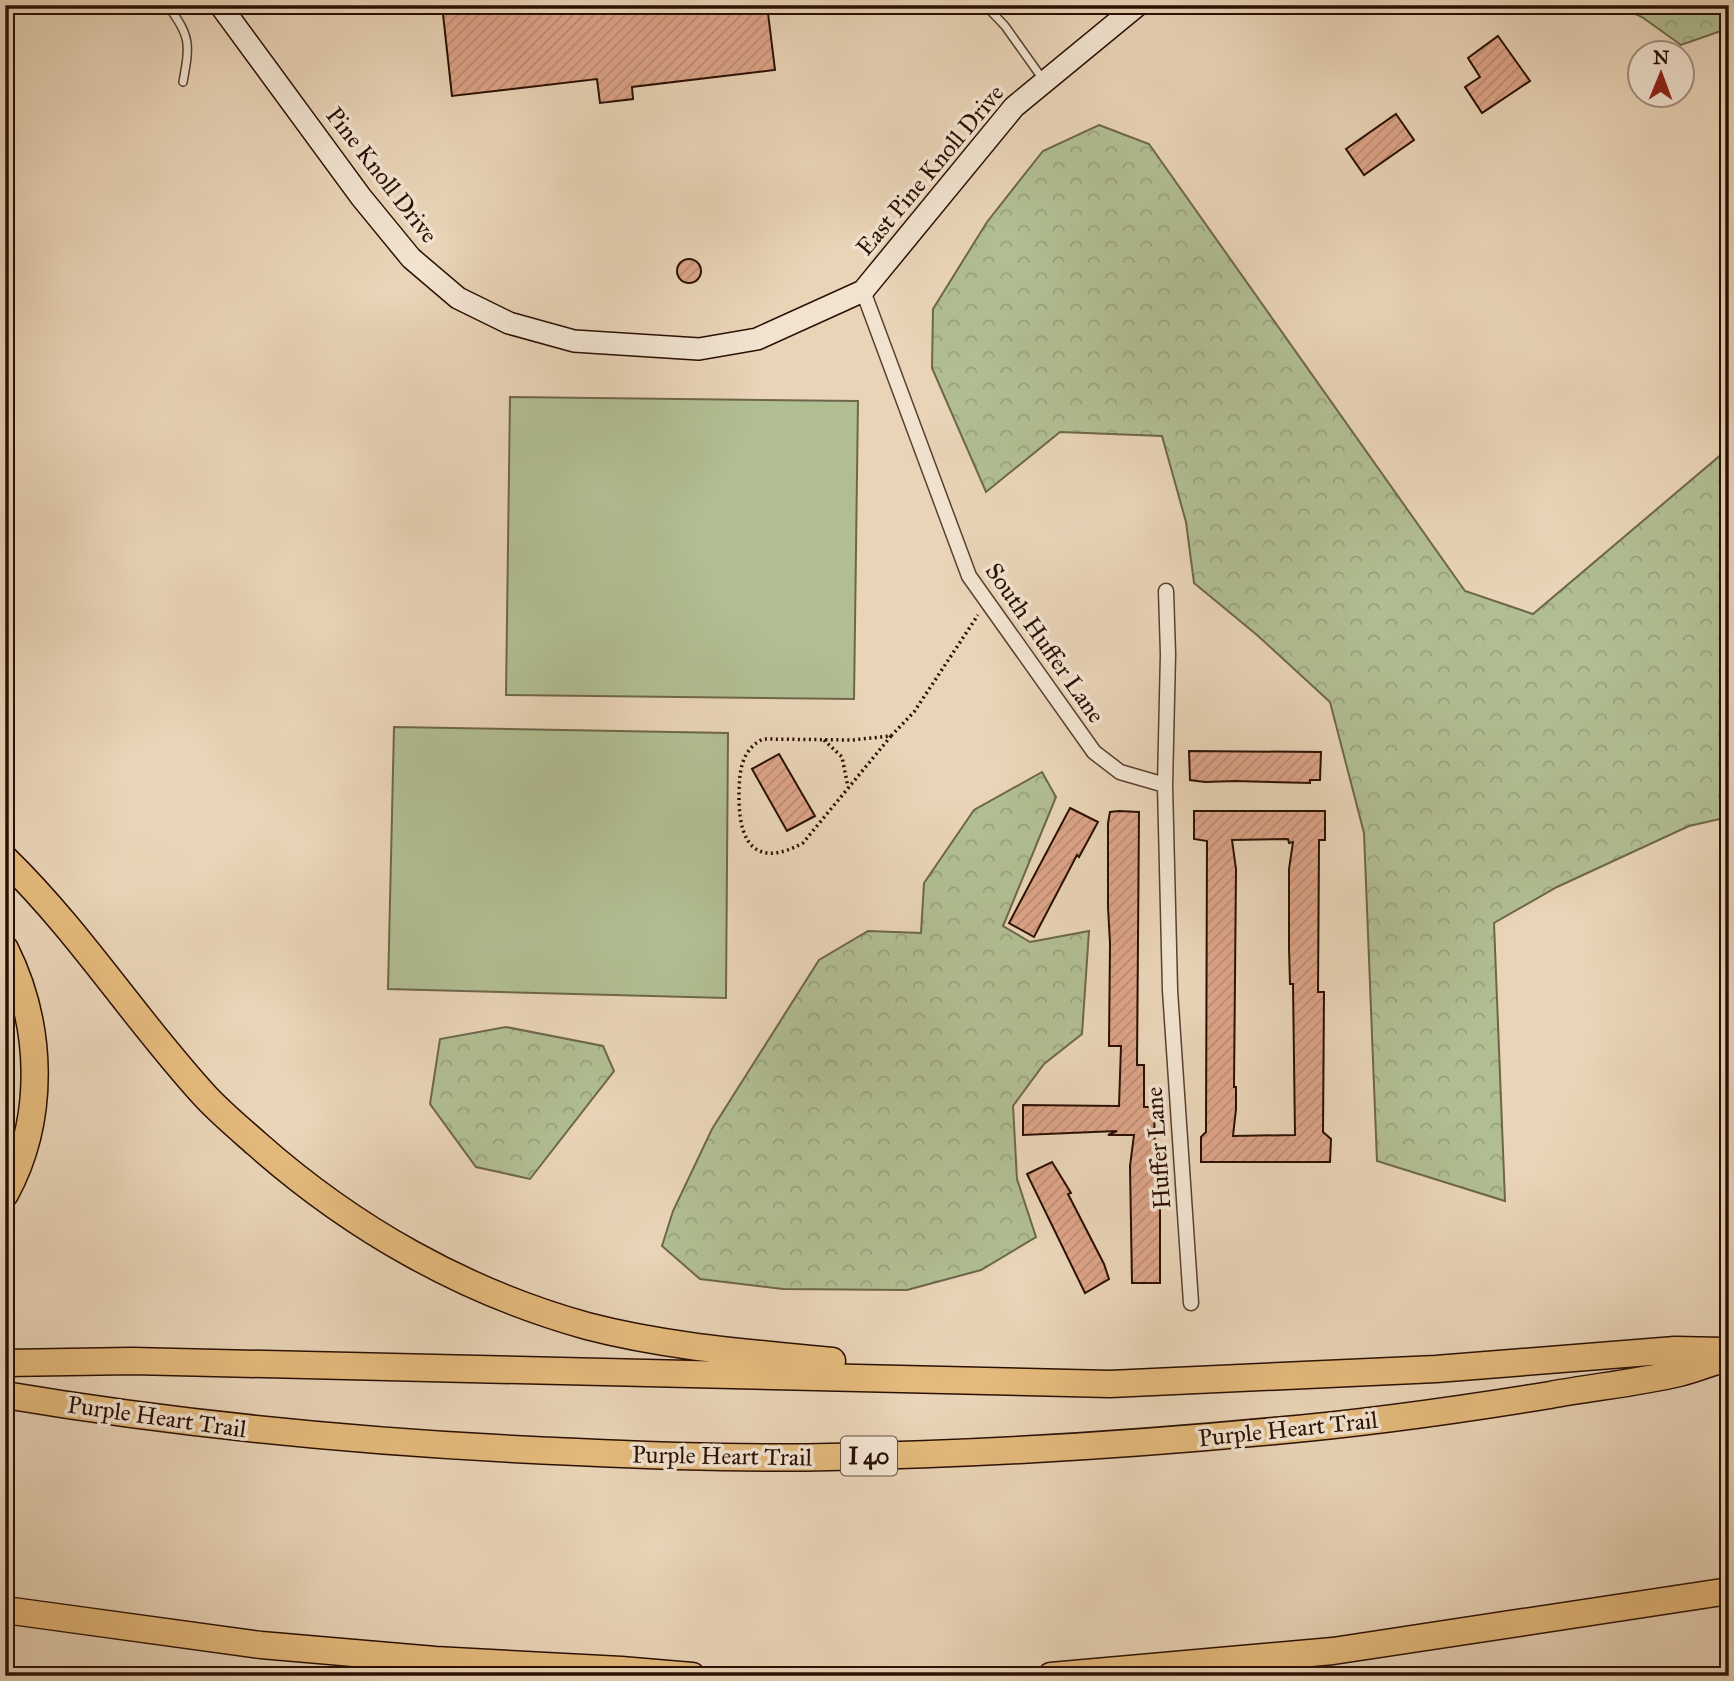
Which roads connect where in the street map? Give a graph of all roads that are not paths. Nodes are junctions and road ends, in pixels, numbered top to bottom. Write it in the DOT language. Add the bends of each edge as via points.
graph roads {
  1 [pos="167,5"];
  2 [pos="220,5"];
  3 [pos="985,5"];
  4 [pos="1138,5"];
  5 [pos="183,82"];
  6 [pos="1045,82"];
  7 [pos="863,291"];
  8 [pos="1166,591"];
  9 [pos="1165,785"];
  10 [pos="5,859"];
  11 [pos="5,949"];
  12 [pos="5,1195"];
  13 [pos="1191,1303"];
  14 [pos="1729,1351"];
  15 [pos="1729,1357"];
  16 [pos="5,1363"];
  17 [pos="969,1380"];
  18 [pos="5,1395"];
  19 [pos="1729,1591"];
  20 [pos="5,1610"];
  21 [pos="692,1676"];
  22 [pos="1051,1676"];
  1 -- 5 [label="lane" via="184,28 188,54"];
  2 -- 7 [label="street, Pine Knoll Drive" via="411,258 458,298 509,323 574,341 699,349 757,339"];
  3 -- 6 [label="lane"];
  4 -- 6 [label="street, East Pine Knoll Drive"];
  6 -- 7 [label="street, East Pine Knoll Drive" via="1014,107"];
  7 -- 9 [label="street, South Huffer Lane" via="969,576 1094,752 1120,772"];
  8 -- 9 [label="street"];
  9 -- 13 [label="street, Huffer Lane" via="1170,990"];
  10 -- 17 [label="highway" via="51,906 207,1098 288,1171 408,1253 483,1289 587,1326 725,1350"];
  11 -- 12 [label="highway" via="25,1000 35,1079 26,1144"];
  14 -- 17 [label="highway" via="1675,1350 1208,1381"];
  15 -- 18 [label="highway, Purple Heart Trail / I 40" via="1682,1373 1400,1418 1185,1440 827,1458 685,1457 398,1443 130,1415"];
  16 -- 17 [label="highway" via="132,1361"];
  19 -- 22 [label="highway" via="1333,1651"];
  20 -- 21 [label="highway" via="261,1645"];
}
